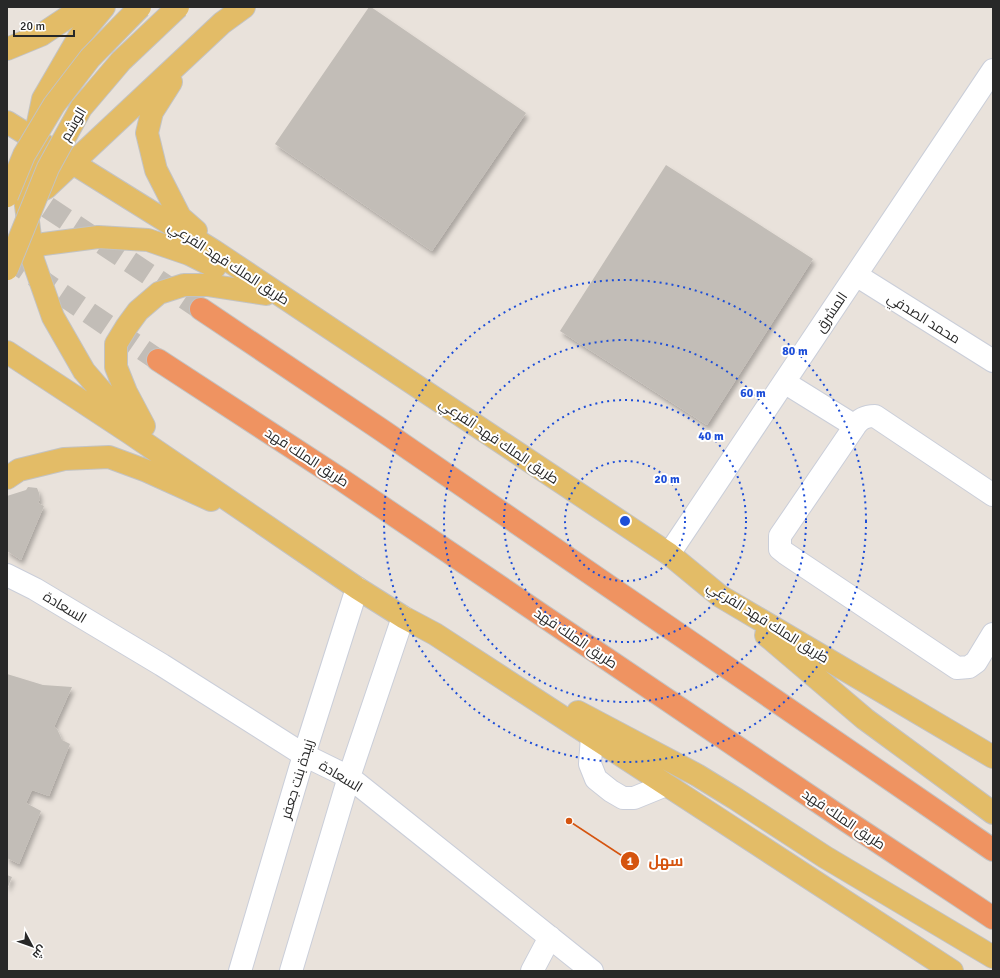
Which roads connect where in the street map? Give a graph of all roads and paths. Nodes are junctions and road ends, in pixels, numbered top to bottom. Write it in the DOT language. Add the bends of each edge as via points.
graph roads {
  1 [pos="83,7"];
  2 [pos="104,7"];
  3 [pos="140,7"];
  4 [pos="178,7"];
  5 [pos="244,7"];
  6 [pos="7,50"];
  7 [pos="188,54"];
  8 [pos="993,70"];
  9 [pos="7,122"];
  10 [pos="35,139"];
  11 [pos="73,163"];
  12 [pos="13,200"];
  13 [pos="31,247"];
  14 [pos="7,258"];
  15 [pos="7,269"];
  16 [pos="241,270"];
  17 [pos="856,275"];
  18 [pos="266,294"];
  19 [pos="201,309"];
  20 [pos="360,349"];
  21 [pos="7,352"];
  22 [pos="158,360"];
  23 [pos="993,361"];
  24 [pos="784,382"];
  25 [pos="855,426"];
  26 [pos="7,478"];
  27 [pos="203,483"];
  28 [pos="993,495"];
  29 [pos="268,527"];
  30 [pos="669,554"];
  31 [pos="7,575"];
  32 [pos="357,588"];
  33 [pos="720,596"];
  34 [pos="403,617"];
  35 [pos="435,634"];
  36 [pos="993,634"];
  37 [pos="592,736"];
  38 [pos="304,755"];
  39 [pos="993,757"];
  40 [pos="349,777"];
  41 [pos="666,785"];
  42 [pos="993,813"];
  43 [pos="993,850"];
  44 [pos="993,918"];
  45 [pos="550,937"];
  46 [pos="993,957"];
  47 [pos="240,971"];
  48 [pos="291,971"];
  49 [pos="532,971"];
  50 [pos="592,971"];
  51 [pos="952,971"];
  1 -- 6 [label="main road" via="41,35"];
  2 -- 10 [label="main road" via="79,37 43,99"];
  3 -- 12 [label="main road, الوشم, bridge" via="90,58 54,105 24,156"];
  4 -- 15 [label="main road, الوشم, bridge" via="120,61 81,108 48,168"];
  5 -- 7 [label="main road"];
  7 -- 11 [label="main road"];
  7 -- 16 [label="main road" via="152,112 147,133 156,170 180,217"];
  8 -- 17 [label="street, المشرق"];
  9 -- 10 [label="main road, طريق الملك فهد الفرعي"];
  10 -- 11 [label="main road, طريق الملك فهد الفرعي"];
  10 -- 12 [label="main road" via="24,190"];
  11 -- 12 [label="main road" via="46,188"];
  11 -- 16 [label="main road, طريق الملك فهد الفرعي"];
  12 -- 13 [label="main road"];
  13 -- 14 [label="main road"];
  13 -- 18 [label="main road" via="98,237 148,240 190,254"];
  13 -- 27 [label="main road" via="33,260 53,316 84,371 116,408"];
  16 -- 20 [label="main road, طريق الملك فهد الفرعي"];
  17 -- 23 [label="street, محمد الصدفي"];
  17 -- 24 [label="street, المشرق"];
  18 -- 20 [label="main road"];
  18 -- 27 [label="main road" via="207,285 184,285 159,293 138,311 116,344 116,367 126,392 147,430"];
  19 -- 43 [label="highway"];
  20 -- 30 [label="main road, طريق الملك فهد الفرعي"];
  21 -- 27 [label="main road"];
  22 -- 44 [label="highway, طريق الملك فهد" via="342,480"];
  24 -- 25 [label="street"];
  24 -- 30 [label="street, المشرق"];
  25 -- 28 [label="street" via="867,416 875,416"];
  25 -- 36 [label="street" via="780,536 780,549 957,668 969,667 976,662"];
  26 -- 29 [label="main road" via="19,470 64,459 109,457 147,471"];
  27 -- 29 [label="main road"];
  29 -- 32 [label="main road"];
  30 -- 33 [label="main road, طريق الملك فهد الفرعي"];
  31 -- 38 [label="street, السعادة" via="162,665"];
  32 -- 34 [label="main road"];
  32 -- 38 [label="street, زبيدة بنت جعفر"];
  33 -- 39 [label="main road, طريق الملك فهد الفرعي"];
  33 -- 42 [label="main road" via="865,720"];
  34 -- 35 [label="main road"];
  34 -- 40 [label="street"];
  35 -- 37 [label="main road"];
  35 -- 46 [label="main road" via="697,776 825,858"];
  37 -- 41 [label="main road"];
  37 -- 41 [label="street" via="590,764 596,779 611,791 623,798 634,798"];
  38 -- 40 [label="street, السعادة"];
  38 -- 47 [label="street, زبيدة بنت جعفر"];
  40 -- 45 [label="street, السعادة"];
  40 -- 48 [label="street"];
  41 -- 51 [label="main road"];
  45 -- 49 [label="street"];
  45 -- 50 [label="street, السعادة"];
}
